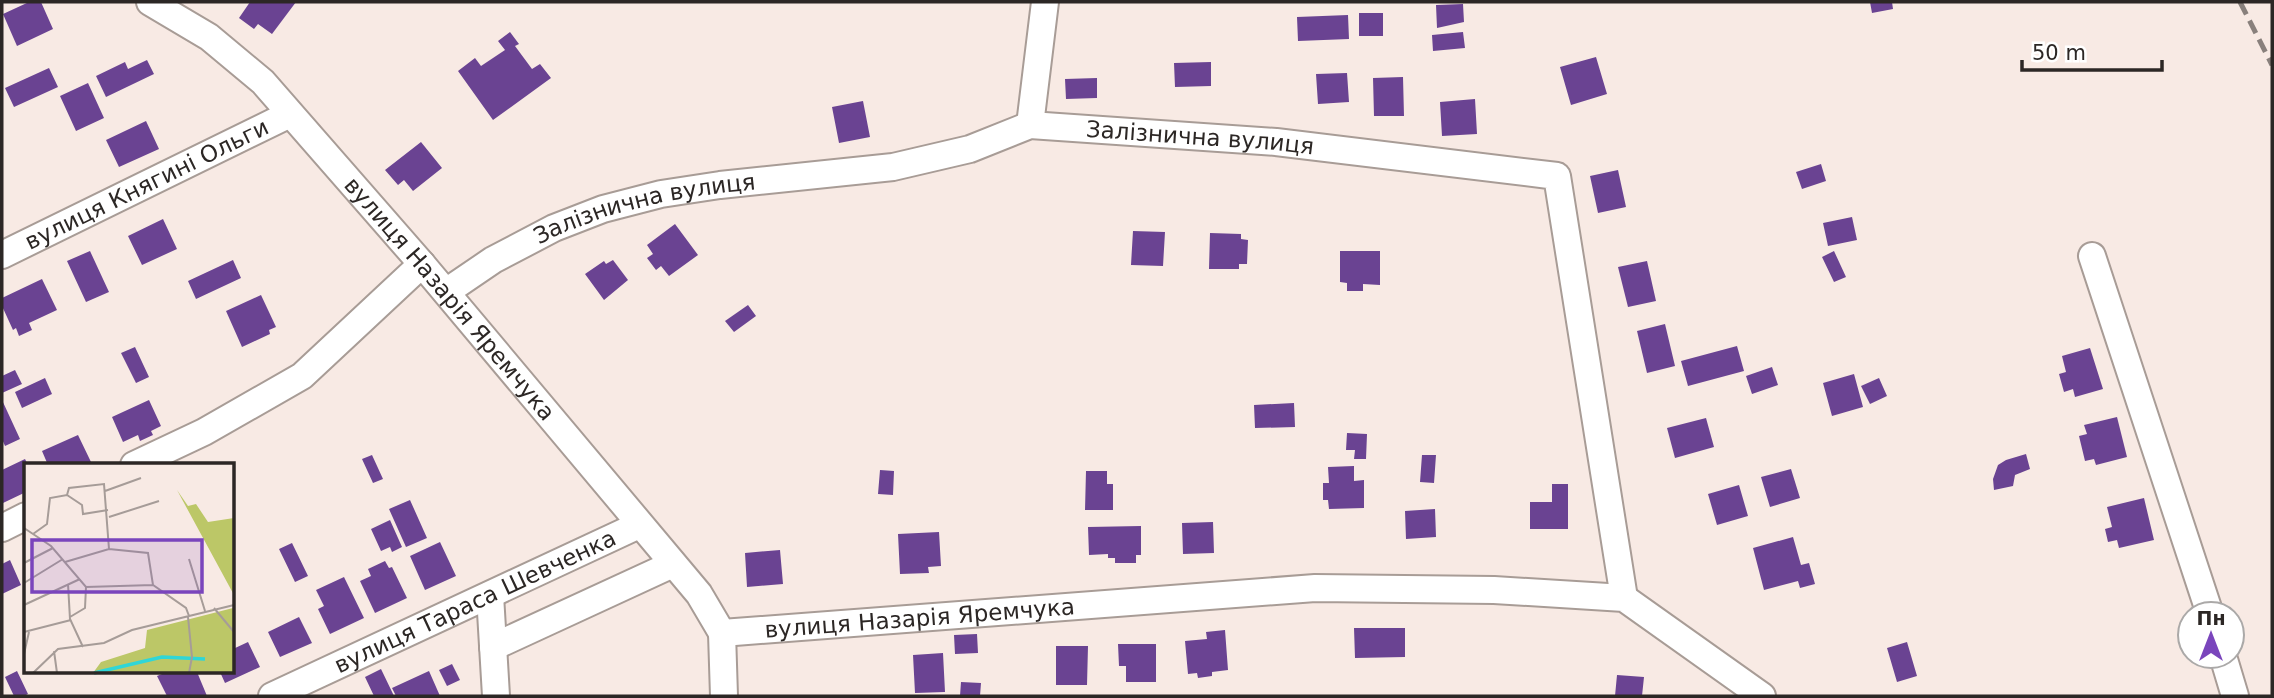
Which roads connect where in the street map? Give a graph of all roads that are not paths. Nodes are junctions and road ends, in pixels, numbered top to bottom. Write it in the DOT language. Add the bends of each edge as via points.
graph roads {
  1 [pos="150,2"];
  2 [pos="1045,2"];
  3 [pos="290,114"];
  4 [pos="1030,125"];
  5 [pos="2,255"];
  6 [pos="2092,256"];
  7 [pos="422,264"];
  8 [pos="446,292"];
  9 [pos="138,463"];
  10 [pos="24,517"];
  11 [pos="639,525"];
  12 [pos="2,528"];
  13 [pos="673,564"];
  14 [pos="490,594"];
  15 [pos="1624,598"];
  16 [pos="2205,600"];
  17 [pos="722,633"];
  18 [pos="493,648"];
  19 [pos="2227,670"];
  20 [pos="272,696"];
  21 [pos="496,696"];
  22 [pos="724,696"];
  23 [pos="1762,696"];
  24 [pos="2235,696"];
  1 -- 3 [label="street, вулиця Назарія Яремчука" via="234,55"];
  2 -- 4 [label="street"];
  3 -- 5 [label="street, вулиця Княгині Ольги"];
  3 -- 7 [label="street, вулиця Назарія Яремчука"];
  4 -- 8 [label="street, Залізнична вулиця" via="970,149 904,165 696,188 603,209 493,260"];
  4 -- 15 [label="street, Залізнична вулиця" via="1276,142 1557,176"];
  6 -- 16 [label="street"];
  7 -- 8 [label="street, вулиця Назарія Яремчука"];
  7 -- 9 [label="street" via="302,376"];
  8 -- 11 [label="street, вулиця Назарія Яремчука"];
  10 -- 12 [label="street"];
  11 -- 13 [label="street, вулиця Назарія Яремчука"];
  11 -- 14 [label="street, вулиця Тараса Шевченка"];
  13 -- 17 [label="street, вулиця Назарія Яремчука" via="699,594"];
  13 -- 18 [label="street"];
  14 -- 18 [label="street"];
  14 -- 20 [label="street, вулиця Тараса Шевченка"];
  15 -- 17 [label="street, вулиця Назарія Яремчука" via="1494,590 1315,588"];
  15 -- 23 [label="street"];
  17 -- 22 [label="street"];
  18 -- 21 [label="street"];
  19 -- 24 [label="street"];
}
